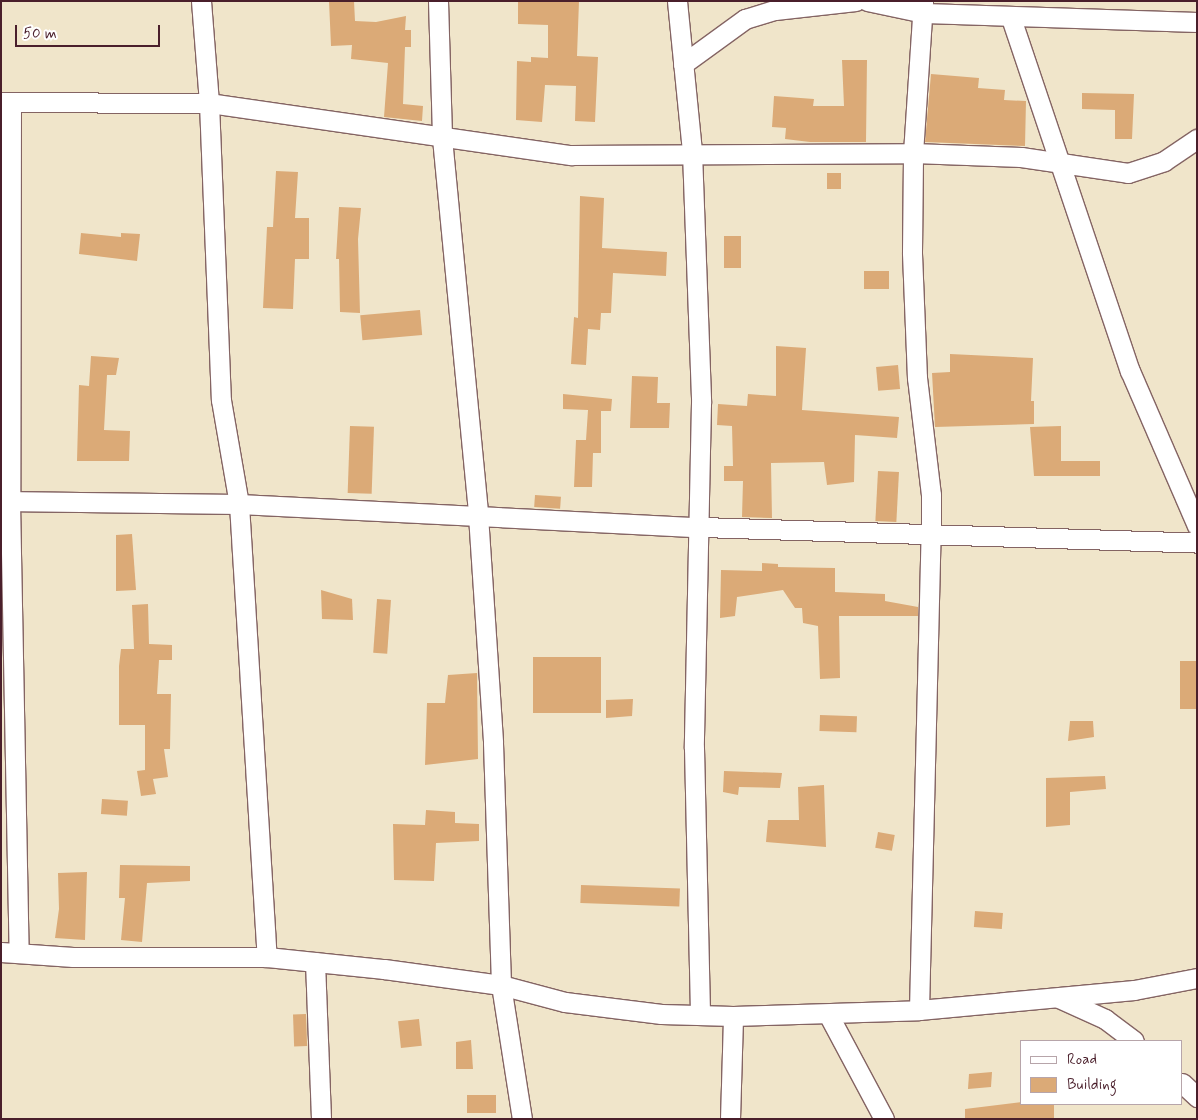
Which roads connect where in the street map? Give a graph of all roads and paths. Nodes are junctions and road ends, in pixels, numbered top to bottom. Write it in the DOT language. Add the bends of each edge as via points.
graph roads {
  1 [pos="201,1"];
  2 [pos="438,1"];
  3 [pos="677,1"];
  4 [pos="856,1"];
  5 [pos="867,1"];
  6 [pos="923,7"];
  7 [pos="1011,18"];
  8 [pos="1197,22"];
  9 [pos="683,64"];
  10 [pos="6,102"];
  11 [pos="209,103"];
  12 [pos="442,138"];
  13 [pos="1197,139"];
  14 [pos="692,152"];
  15 [pos="913,152"];
  16 [pos="1060,164"];
  17 [pos="6,501"];
  18 [pos="239,504"];
  19 [pos="478,515"];
  20 [pos="1197,526"];
  21 [pos="700,527"];
  22 [pos="931,534"];
  23 [pos="1197,544"];
  24 [pos="10,952"];
  25 [pos="267,958"];
  26 [pos="315,962"];
  27 [pos="1197,978"];
  28 [pos="501,985"];
  29 [pos="1058,998"];
  30 [pos="919,1010"];
  31 [pos="700,1013"];
  32 [pos="828,1014"];
  33 [pos="733,1016"];
  34 [pos="1133,1040"];
  35 [pos="1183,1084"];
  36 [pos="1197,1097"];
  37 [pos="320,1119"];
  38 [pos="522,1119"];
  39 [pos="730,1119"];
  40 [pos="884,1119"];
  1 -- 11 [label="street"];
  2 -- 12 [label="street"];
  3 -- 9 [label="street"];
  4 -- 9 [label="street" via="775,10 745,19"];
  5 -- 6 [label="street"];
  6 -- 7 [label="street"];
  6 -- 15 [label="street"];
  7 -- 8 [label="street"];
  7 -- 16 [label="street"];
  9 -- 14 [label="street"];
  10 -- 11 [label="street"];
  10 -- 17 [label="street"];
  11 -- 12 [label="street"];
  11 -- 18 [label="street" via="221,400"];
  12 -- 14 [label="street" via="571,155"];
  12 -- 19 [label="street"];
  13 -- 16 [label="street" via="1164,161 1128,173"];
  14 -- 15 [label="street"];
  14 -- 21 [label="street" via="701,403"];
  15 -- 16 [label="street" via="1021,157"];
  15 -- 22 [label="street" via="912,252 917,378 931,495"];
  16 -- 20 [label="street" via="1130,370"];
  17 -- 18 [label="street"];
  17 -- 24 [label="street"];
  18 -- 19 [label="street"];
  18 -- 25 [label="street"];
  19 -- 21 [label="street"];
  19 -- 28 [label="street" via="493,743"];
  21 -- 22 [label="street"];
  21 -- 31 [label="street" via="694,748"];
  22 -- 23 [label="street"];
  22 -- 30 [label="street"];
  24 -- 25 [label="street" via="73,957"];
  25 -- 26 [label="street"];
  26 -- 28 [label="street"];
  26 -- 37 [label="street"];
  27 -- 29 [label="street" via="1134,990"];
  28 -- 31 [label="street" via="565,1002 661,1014"];
  28 -- 38 [label="street"];
  29 -- 30 [label="street"];
  29 -- 34 [label="street" via="1105,1019"];
  30 -- 32 [label="street"];
  31 -- 33 [label="street"];
  32 -- 33 [label="street"];
  32 -- 40 [label="street"];
  33 -- 39 [label="street"];
  35 -- 36 [label="street"];
}
